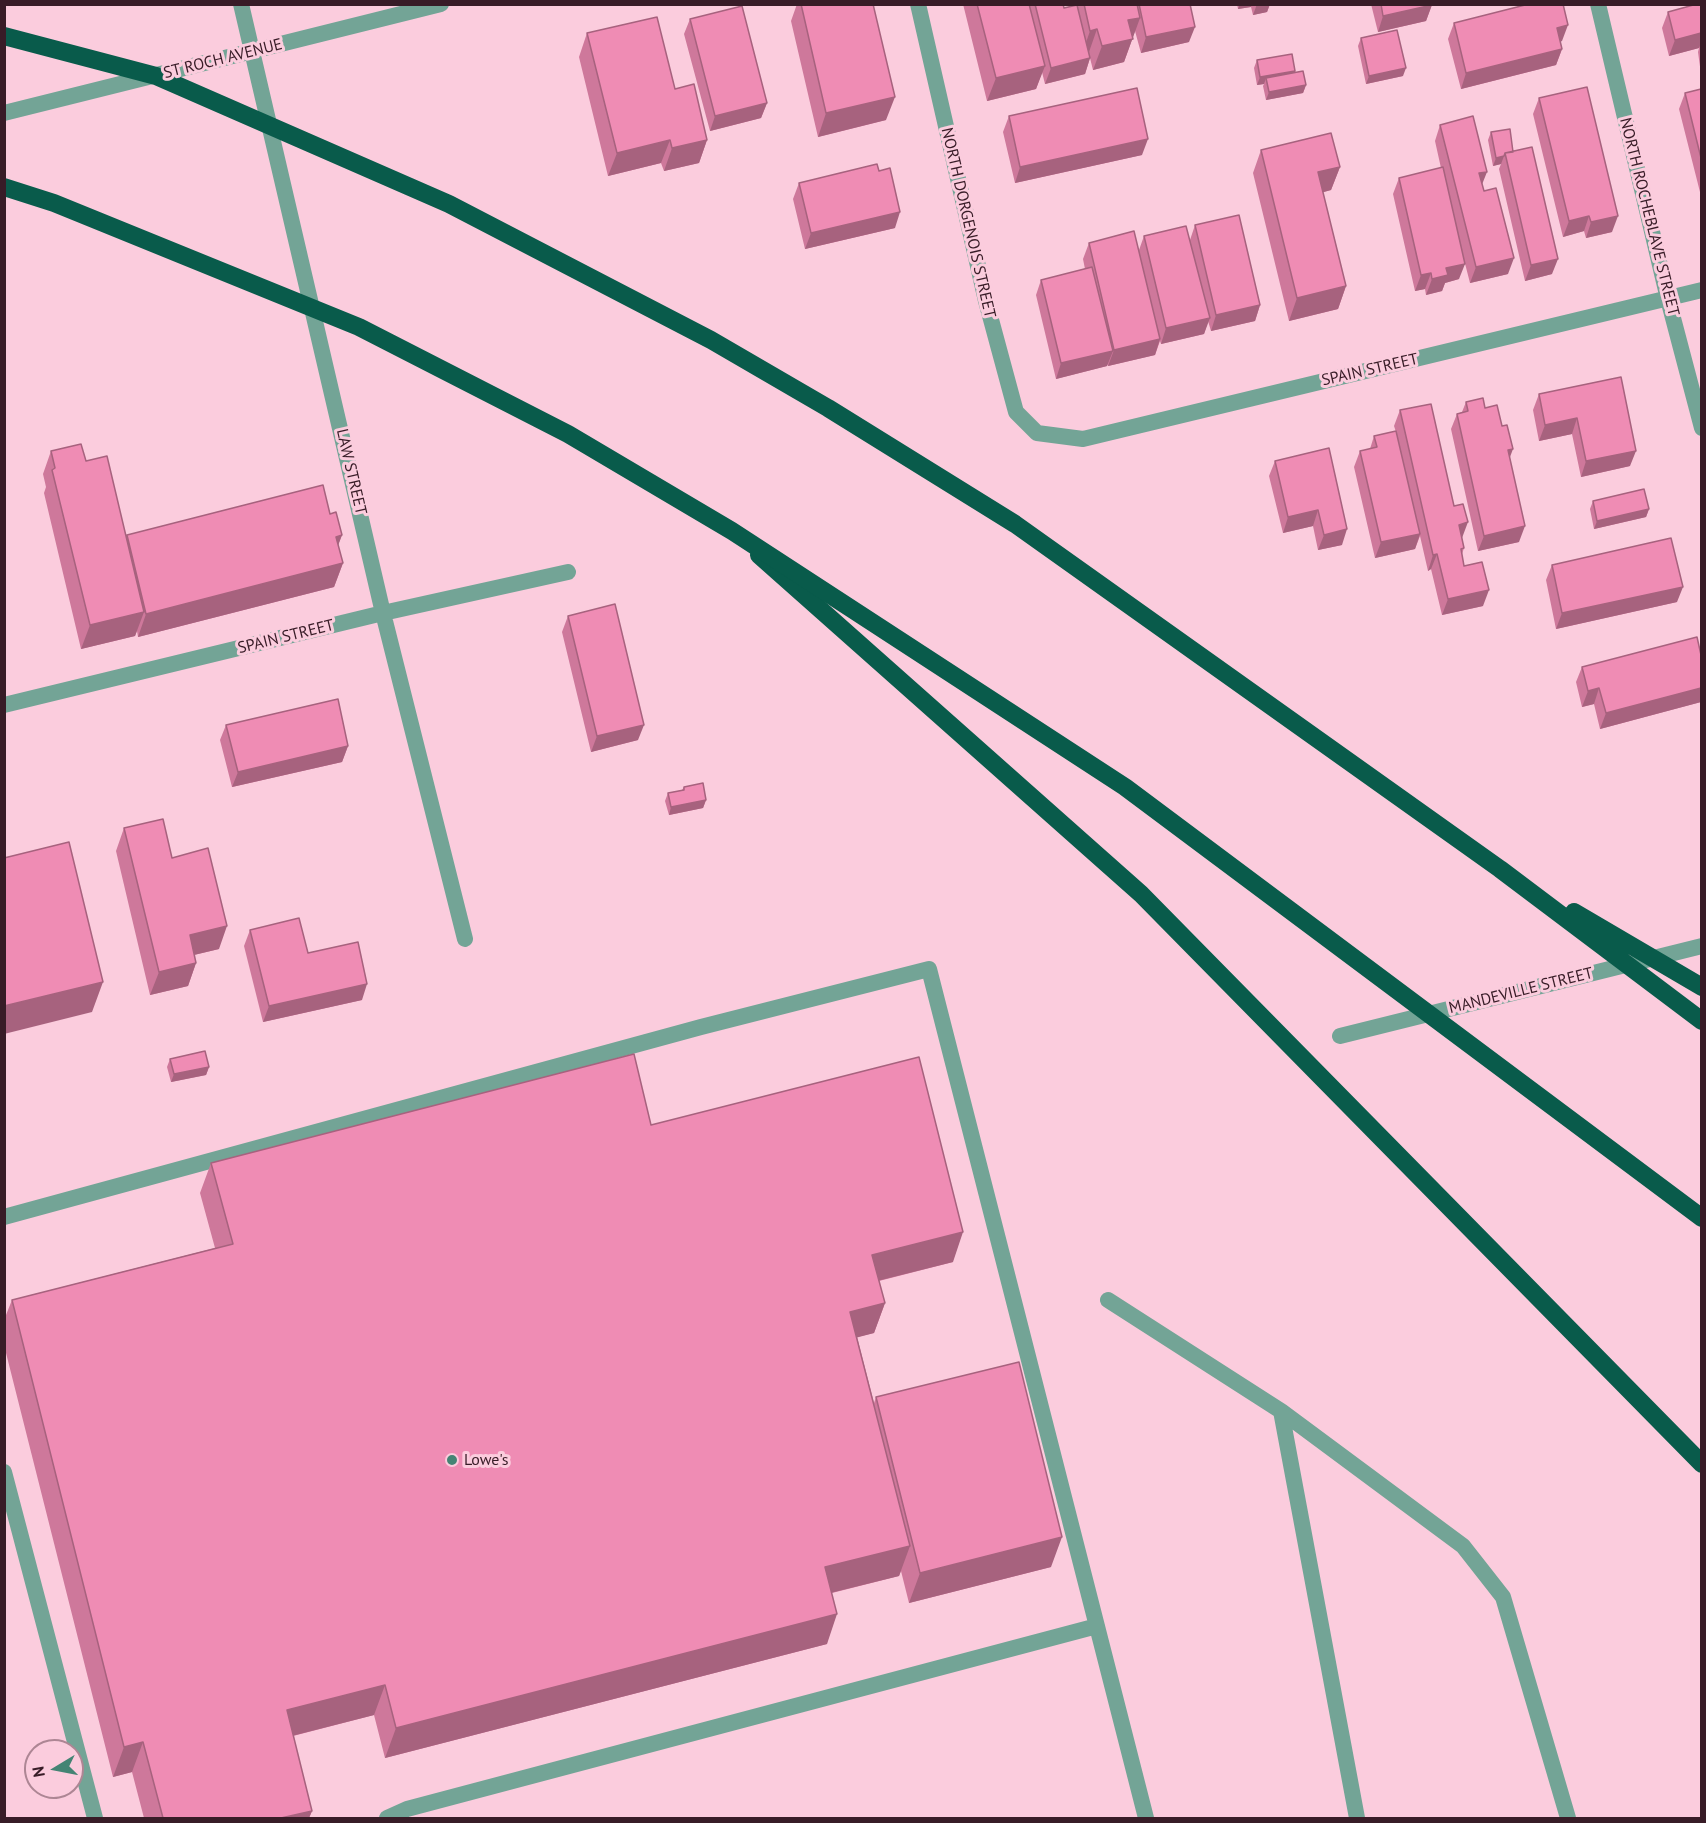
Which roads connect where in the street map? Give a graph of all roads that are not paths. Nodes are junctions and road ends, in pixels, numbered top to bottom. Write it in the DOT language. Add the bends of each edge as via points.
graph roads {
  1 [pos="241,4"];
  2 [pos="441,4"];
  3 [pos="918,4"];
  4 [pos="1598,4"];
  5 [pos="4,36"];
  6 [pos="253,51"];
  7 [pos="4,113"];
  8 [pos="4,187"];
  9 [pos="1701,290"];
  10 [pos="1668,299"];
  11 [pos="1701,428"];
  12 [pos="1037,433"];
  13 [pos="732,531"];
  14 [pos="568,572"];
  15 [pos="383,613"];
  16 [pos="4,705"];
  17 [pos="1500,869"];
  18 [pos="465,939"];
  19 [pos="1701,946"];
  20 [pos="1701,987"];
  21 [pos="1701,1021"];
  22 [pos="1340,1036"];
  23 [pos="4,1217"];
  24 [pos="1701,1218"];
  25 [pos="1108,1300"];
  26 [pos="1281,1412"];
  27 [pos="1701,1464"];
  28 [pos="4,1472"];
  29 [pos="1097,1626"];
  30 [pos="95,1818"];
  31 [pos="387,1818"];
  32 [pos="1146,1818"];
  33 [pos="1357,1818"];
  34 [pos="1568,1818"];
  1 -- 6 [label="street, LAW STREET"];
  2 -- 6 [label="street, ST ROCH AVENUE"];
  3 -- 12 [label="street, NORTH DORGENOIS STREET" via="986,301 1016,412"];
  4 -- 10 [label="street, NORTH ROCHEBLAVE STREET"];
  5 -- 17 [label="highway, bridge" via="156,76 449,204 711,340 1015,524"];
  6 -- 7 [label="street, ST ROCH AVENUE"];
  6 -- 15 [label="street, LAW STREET"];
  8 -- 13 [label="highway, bridge" via="54,203 360,327 568,434"];
  9 -- 10 [label="street, SPAIN STREET"];
  10 -- 11 [label="street, NORTH ROCHEBLAVE STREET"];
  10 -- 12 [label="street, SPAIN STREET" via="1083,438"];
  13 -- 24 [label="highway, bridge" via="1125,787"];
  13 -- 27 [label="highway, bridge" via="1141,894"];
  14 -- 15 [label="street, SPAIN STREET"];
  15 -- 16 [label="street, SPAIN STREET"];
  15 -- 18 [label="street, LAW STREET"];
  17 -- 20 [label="highway, bridge"];
  17 -- 21 [label="highway, bridge"];
  19 -- 22 [label="street, MANDEVILLE STREET"];
  23 -- 29 [label="street" via="701,1027 929,969"];
  25 -- 26 [label="street"];
  26 -- 33 [label="street"];
  26 -- 34 [label="street" via="1463,1546 1503,1597"];
  28 -- 30 [label="street"];
  29 -- 31 [label="street" via="407,1809"];
  29 -- 32 [label="street"];
}
